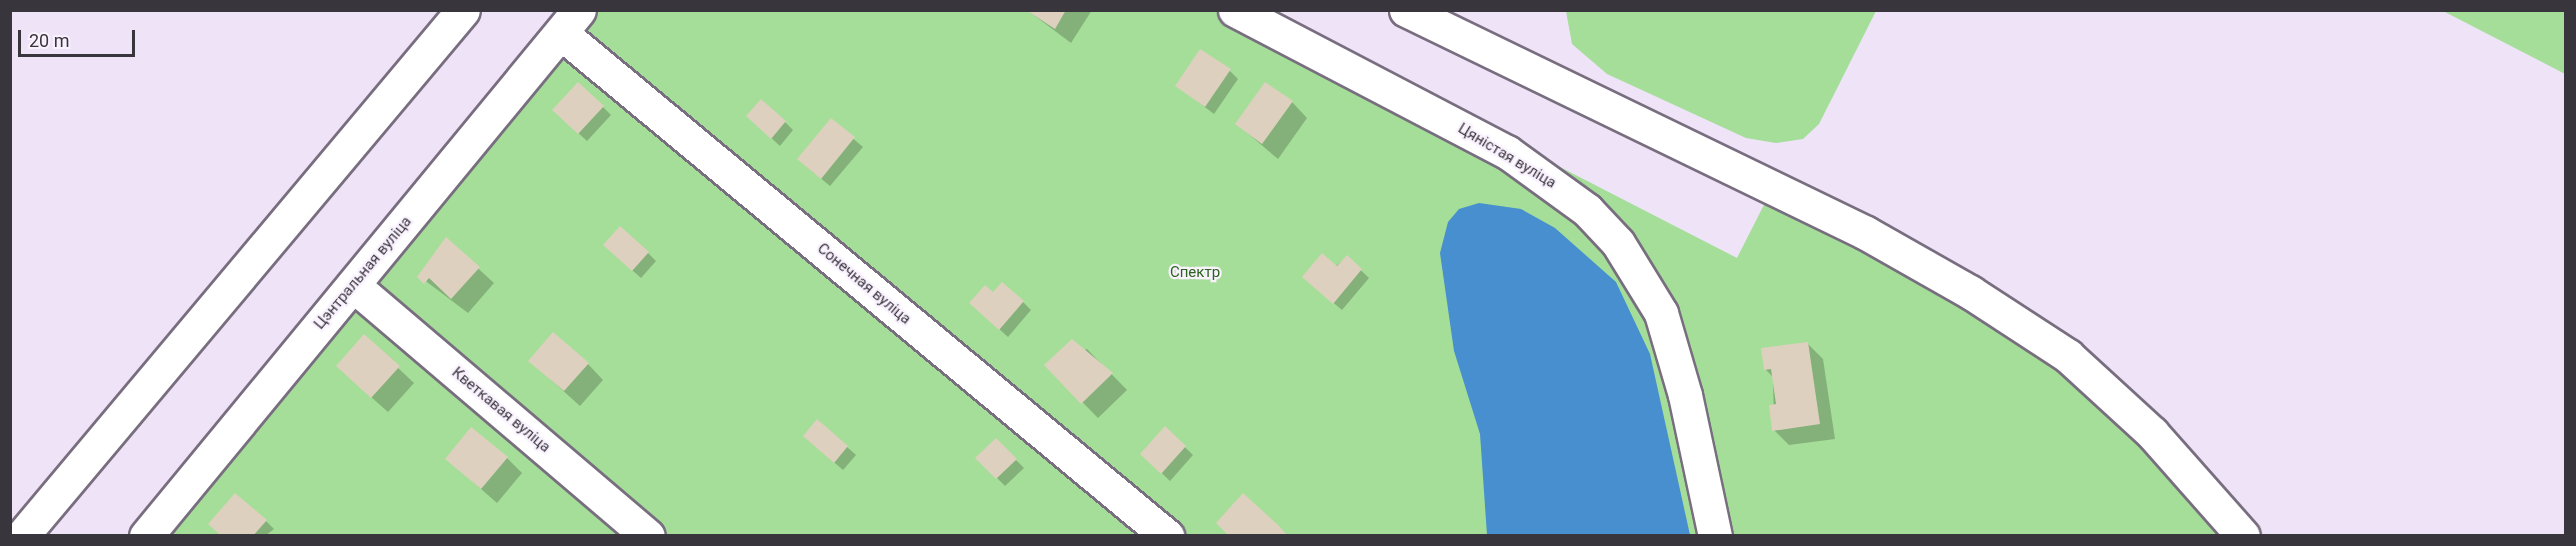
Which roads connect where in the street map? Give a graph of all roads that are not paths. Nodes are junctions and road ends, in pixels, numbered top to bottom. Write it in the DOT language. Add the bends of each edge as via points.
graph roads {
  1 [pos="464,10"];
  2 [pos="1235,10"];
  3 [pos="1406,10"];
  4 [pos="570,22"];
  5 [pos="353,285"];
  6 [pos="22,536"];
  7 [pos="146,536"];
  8 [pos="648,536"];
  9 [pos="1167,536"];
  10 [pos="1715,536"];
  11 [pos="2243,536"];
  1 -- 6 [label="street"];
  2 -- 10 [label="street, Цяністая вуліца" via="1507,152 1587,210 1618,243 1661,313 1685,395"];
  3 -- 11 [label="street" via="1866,233 1970,292 2068,356 2152,433"];
  4 -- 5 [label="street, Цэнтральная вуліца"];
  4 -- 9 [label="street, Сонечная вуліца"];
  5 -- 7 [label="street, Цэнтральная вуліца"];
  5 -- 8 [label="street, Кветкавая вуліца"];
}
